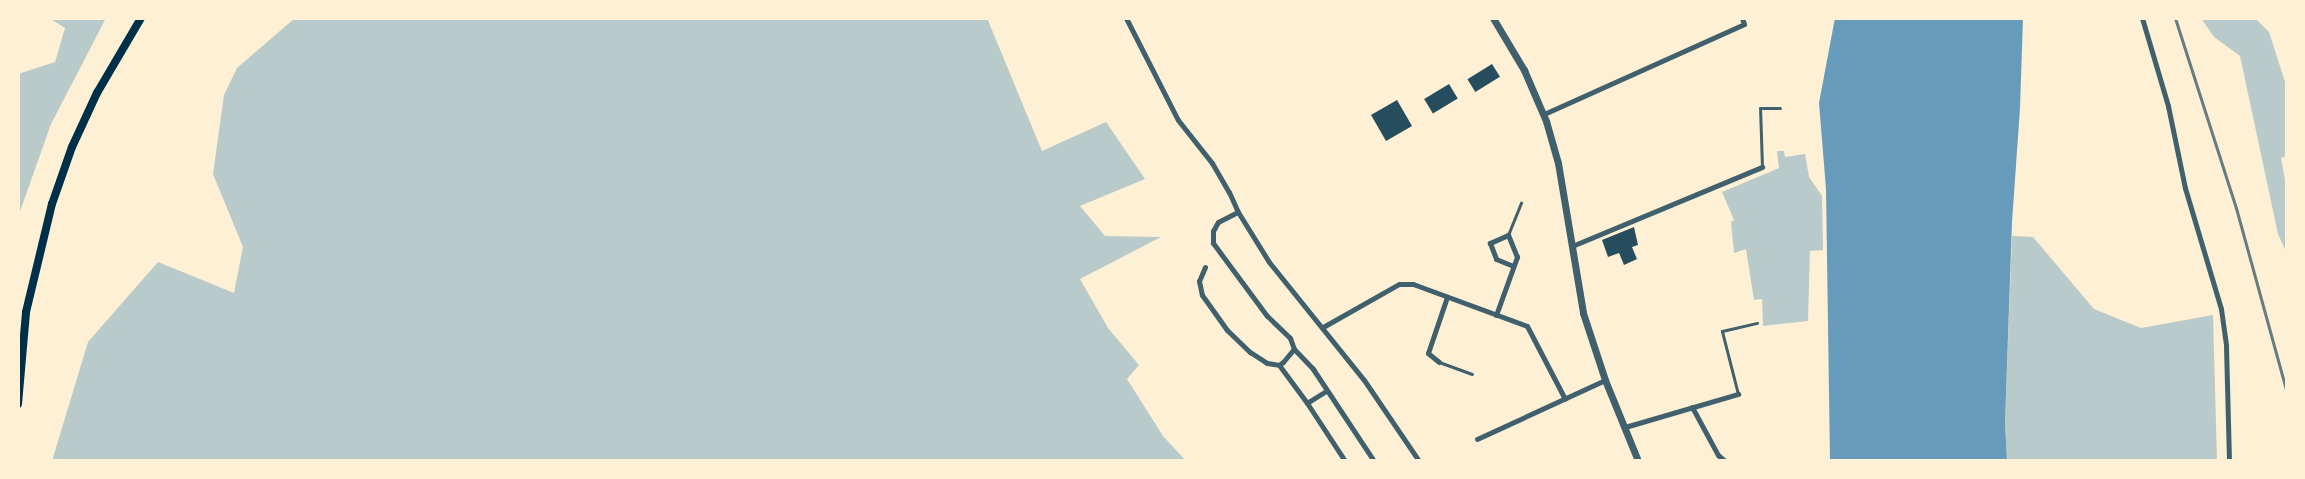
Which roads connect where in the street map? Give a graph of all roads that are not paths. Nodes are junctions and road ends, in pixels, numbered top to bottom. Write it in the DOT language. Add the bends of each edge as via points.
graph roads {
  1 [pos="141,18"];
  2 [pos="1126,18"];
  3 [pos="1493,18"];
  4 [pos="1742,18"];
  5 [pos="2142,18"];
  6 [pos="1780,108"];
  7 [pos="1544,114"];
  8 [pos="1762,167"];
  9 [pos="1521,202"];
  10 [pos="1238,212"];
  11 [pos="1508,235"];
  12 [pos="1572,246"];
  13 [pos="1513,266"];
  14 [pos="1205,267"];
  15 [pos="1447,297"];
  16 [pos="1496,315"];
  17 [pos="1757,322"];
  18 [pos="1323,327"];
  19 [pos="1294,349"];
  20 [pos="1439,362"];
  21 [pos="1279,365"];
  22 [pos="1473,374"];
  23 [pos="1605,380"];
  24 [pos="1326,391"];
  25 [pos="1738,394"];
  26 [pos="1564,399"];
  27 [pos="1307,403"];
  28 [pos="18,404"];
  29 [pos="1692,407"];
  30 [pos="1625,427"];
  31 [pos="1477,439"];
  32 [pos="1345,461"];
  33 [pos="1374,461"];
  34 [pos="1419,461"];
  35 [pos="1638,461"];
  36 [pos="1725,461"];
  37 [pos="2229,461"];
  1 -- 28 [label="main road" via="72,147 52,204 26,312"];
  2 -- 10 [label="street" via="1157,84 1178,120 1212,163"];
  3 -- 7 [label="street"];
  4 -- 7 [label="street" via="1744,24"];
  5 -- 37 [label="street" via="2168,106 2185,188 2221,309 2226,346"];
  6 -- 8 [label="lane" via="1760,108"];
  7 -- 12 [label="street" via="1558,163"];
  8 -- 12 [label="street"];
  9 -- 11 [label="lane"];
  10 -- 18 [label="street" via="1269,262"];
  10 -- 19 [label="street" via="1218,222 1213,243 1268,316 1290,338"];
  11 -- 13 [label="street" via="1516,257"];
  11 -- 13 [label="street" via="1490,243 1496,259"];
  12 -- 23 [label="street" via="1583,313"];
  13 -- 16 [label="street"];
  14 -- 21 [label="street" via="1199,281 1202,296 1227,330 1250,352 1267,363"];
  15 -- 16 [label="street"];
  15 -- 18 [label="street" via="1413,284 1399,284"];
  15 -- 20 [label="street" via="1428,353"];
  16 -- 26 [label="street" via="1527,326 1532,332"];
  17 -- 25 [label="lane" via="1722,331"];
  18 -- 34 [label="street"];
  19 -- 21 [label="street"];
  19 -- 24 [label="street"];
  20 -- 22 [label="lane"];
  21 -- 27 [label="street"];
  23 -- 26 [label="street"];
  23 -- 30 [label="street"];
  24 -- 27 [label="street"];
  24 -- 33 [label="street"];
  25 -- 29 [label="street"];
  26 -- 31 [label="street"];
  27 -- 32 [label="street"];
  29 -- 30 [label="street"];
  29 -- 36 [label="street"];
  30 -- 35 [label="street"];
}
